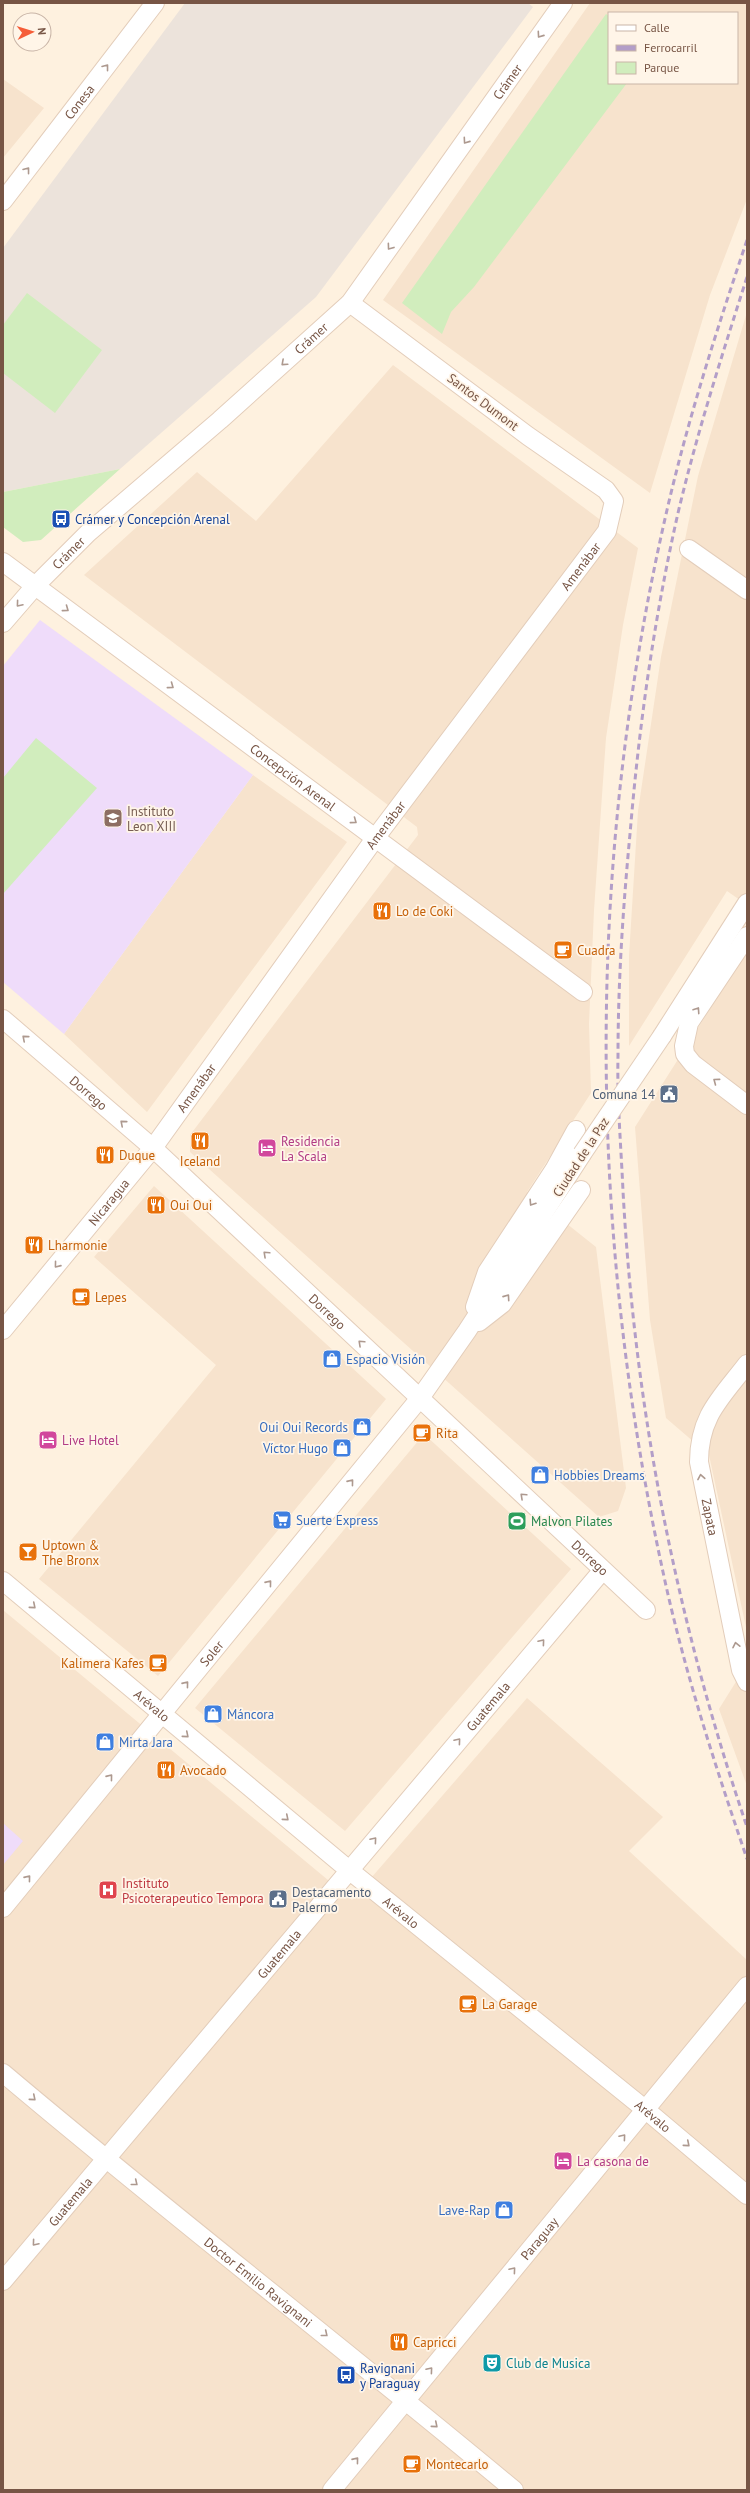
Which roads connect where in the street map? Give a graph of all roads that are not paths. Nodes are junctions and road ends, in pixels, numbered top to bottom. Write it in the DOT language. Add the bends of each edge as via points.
graph roads {
  1 [pos="155,3"];
  2 [pos="563,3"];
  3 [pos="3,201"];
  4 [pos="350,303"];
  5 [pos="614,501"];
  6 [pos="689,550"];
  7 [pos="3,562"];
  8 [pos="35,586"];
  9 [pos="747,590"];
  10 [pos="3,623"];
  11 [pos="376,837"];
  12 [pos="747,903"];
  13 [pos="747,936"];
  14 [pos="584,992"];
  15 [pos="3,1019"];
  16 [pos="747,1105"];
  17 [pos="576,1130"];
  18 [pos="153,1148"];
  19 [pos="581,1190"];
  20 [pos="3,1330"];
  21 [pos="467,1331"];
  22 [pos="747,1364"];
  23 [pos="420,1398"];
  24 [pos="602,1571"];
  25 [pos="3,1581"];
  26 [pos="646,1610"];
  27 [pos="747,1682"];
  28 [pos="162,1714"];
  29 [pos="349,1870"];
  30 [pos="3,1908"];
  31 [pos="747,1986"];
  32 [pos="3,2073"];
  33 [pos="646,2110"];
  34 [pos="105,2159"];
  35 [pos="747,2195"];
  36 [pos="3,2281"];
  37 [pos="405,2400"];
  38 [pos="332,2490"];
  39 [pos="514,2490"];
  3 -- 1 [label="street, Conesa, one-way"];
  2 -- 4 [label="street, Crámer, one-way"];
  4 -- 5 [label="street, Santos Dumont" via="528,436 596,481"];
  4 -- 8 [label="street, Crámer, one-way" via="220,420 88,533"];
  5 -- 11 [label="street, Amenábar" via="607,531"];
  6 -- 9 [label="street"];
  7 -- 8 [label="street, Concepción Arenal"];
  8 -- 10 [label="street, Crámer, one-way"];
  8 -- 11 [label="street, Concepción Arenal, one-way"];
  11 -- 14 [label="street, Concepción Arenal"];
  11 -- 18 [label="street, Amenábar"];
  12 -- 21 [label="street, Ciudad de la Paz, bridge"];
  16 -- 13 [label="street, one-way" via="693,1064 685,1054 684,1046 689,1023"];
  18 -- 15 [label="street, Dorrego, one-way"];
  17 -- 21 [label="street, Ciudad de la Paz, one-way" via="554,1171 487,1272"];
  18 -- 20 [label="street, Nicaragua, one-way"];
  23 -- 18 [label="street, Dorrego, one-way"];
  21 -- 19 [label="street, Ciudad de la Paz, one-way" via="502,1304"];
  21 -- 23 [label="street, Ciudad de la Paz"];
  27 -- 22 [label="street, Zapata, one-way" via="741,1670 699,1462 699,1443 703,1426 712,1409"];
  24 -- 23 [label="street, Dorrego, one-way"];
  28 -- 23 [label="street, Soler, one-way"];
  24 -- 26 [label="street, Dorrego"];
  29 -- 24 [label="street, Guatemala, one-way"];
  25 -- 28 [label="street, Arévalo, one-way"];
  28 -- 29 [label="street, Arévalo, one-way"];
  30 -- 28 [label="street, Soler, one-way"];
  29 -- 33 [label="street, Arévalo"];
  29 -- 34 [label="street, Guatemala"];
  31 -- 33 [label="street, Paraguay"];
  32 -- 34 [label="street, Doctor Emilio Ravignani, one-way"];
  33 -- 35 [label="street, Arévalo, one-way"];
  37 -- 33 [label="street, Paraguay, one-way"];
  34 -- 36 [label="street, Guatemala, one-way"];
  34 -- 37 [label="street, Doctor Emilio Ravignani, one-way"];
  38 -- 37 [label="street, Paraguay, one-way"];
  37 -- 39 [label="street, Doctor Emilio Ravignani, one-way"];
}
